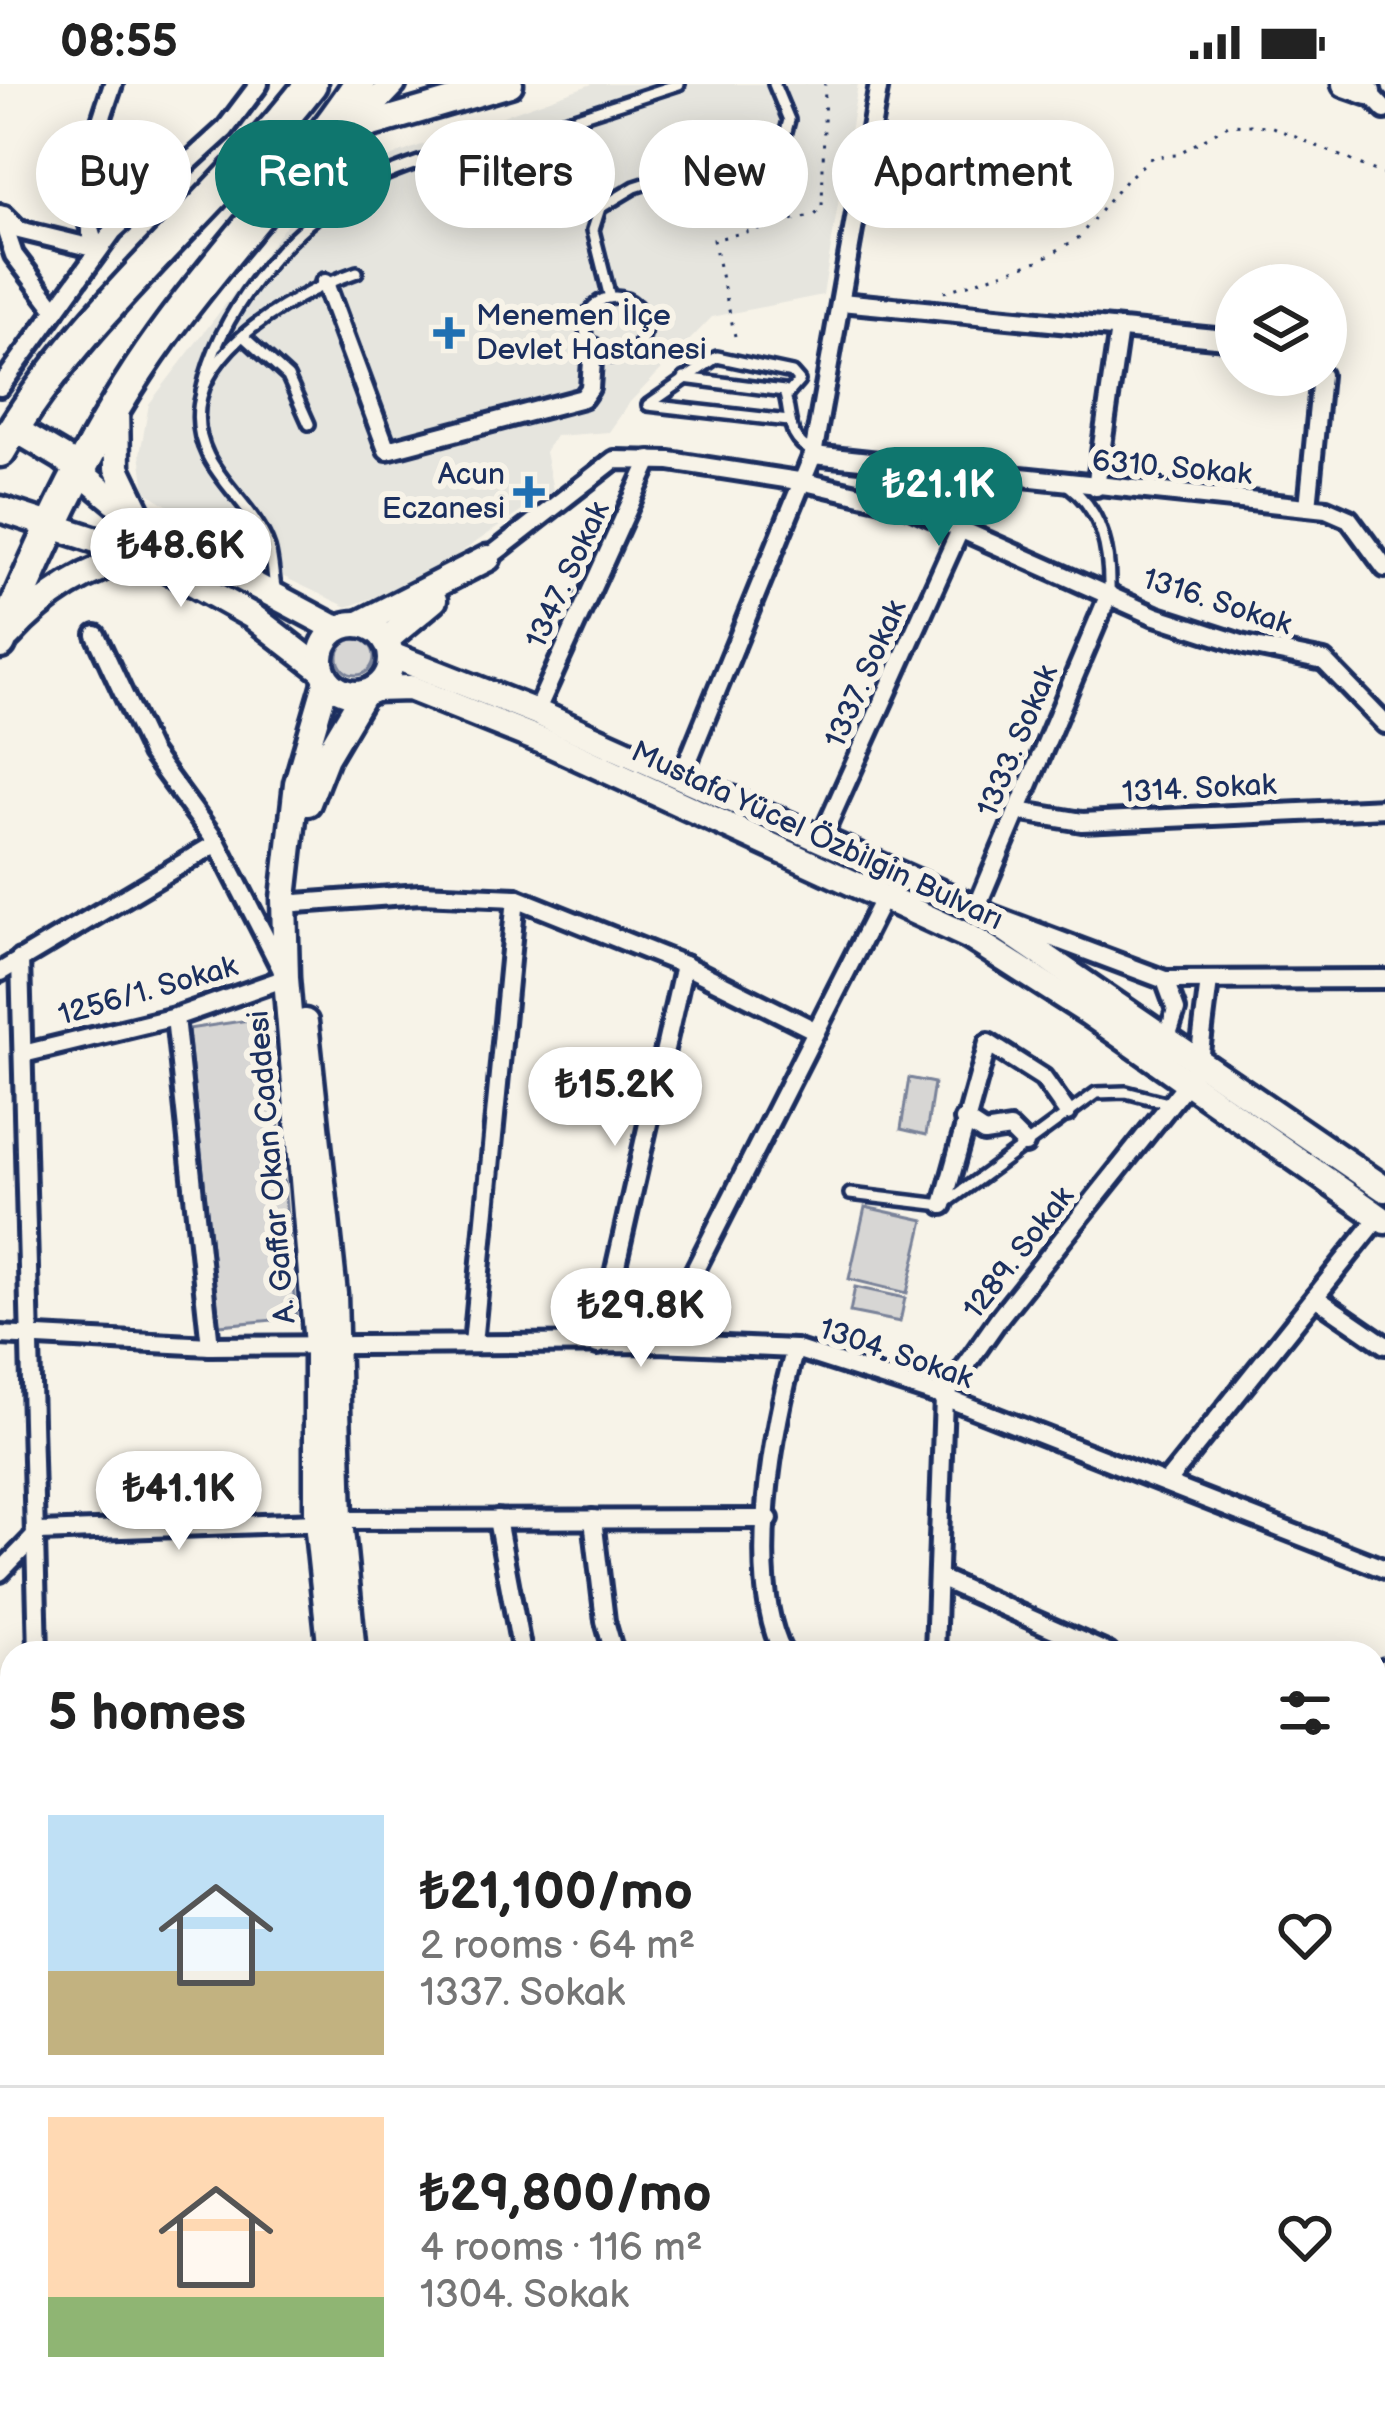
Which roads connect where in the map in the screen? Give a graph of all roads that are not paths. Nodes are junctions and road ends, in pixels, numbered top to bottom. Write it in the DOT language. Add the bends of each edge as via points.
graph roads {
  1 [pos="113,84"];
  2 [pos="259,84"];
  3 [pos="311,84"];
  4 [pos="359,84"];
  5 [pos="374,84"];
  6 [pos="393,84"];
  7 [pos="510,84"];
  8 [pos="679,84"];
  9 [pos="774,84"];
  10 [pos="878,84"];
  11 [pos="572,119"];
  12 [pos="336,120"];
  13 [pos="341,120"];
  14 [pos="359,120"];
  15 [pos="373,120"];
  16 [pos="615,199"];
  17 [pos="0,213"];
  18 [pos="244,228"];
  19 [pos="594,228"];
  20 [pos="97,249"];
  21 [pos="357,272"];
  22 [pos="326,283"];
  23 [pos="610,298"];
  24 [pos="842,302"];
  25 [pos="56,310"];
  26 [pos="1120,329"];
  27 [pos="244,337"];
  28 [pos="1215,338"];
  29 [pos="593,348"];
  30 [pos="682,378"];
  31 [pos="0,387"];
  32 [pos="202,392"];
  33 [pos="1319,396"];
  34 [pos="786,397"];
  35 [pos="116,402"];
  36 [pos="789,421"];
  37 [pos="309,424"];
  38 [pos="4,432"];
  39 [pos="813,454"];
  40 [pos="650,460"];
  41 [pos="78,474"];
  42 [pos="805,482"];
  43 [pos="1069,486"];
  44 [pos="1096,488"];
  45 [pos="1308,507"];
  46 [pos="0,509"];
  47 [pos="146,526"];
  48 [pos="50,528"];
  49 [pos="960,530"];
  50 [pos="143,555"];
  51 [pos="488,558"];
  52 [pos="1385,568"];
  53 [pos="1109,594"];
  54 [pos="276,599"];
  55 [pos="348,627"];
  56 [pos="96,635"];
  57 [pos="0,645"];
  58 [pos="388,648"];
  59 [pos="325,675"];
  60 [pos="369,691"];
  61 [pos="536,712"];
  62 [pos="1385,724"];
  63 [pos="682,776"];
  64 [pos="1385,808"];
  65 [pos="1017,811"];
  66 [pos="820,839"];
  67 [pos="217,843"];
  68 [pos="884,897"];
  69 [pos="516,898"];
  70 [pos="297,902"];
  71 [pos="976,909"];
  72 [pos="20,959"];
  73 [pos="684,965"];
  74 [pos="0,972"];
  75 [pos="286,978"];
  76 [pos="1385,979"];
  77 [pos="1165,980"];
  78 [pos="1209,981"];
  79 [pos="175,1017"];
  80 [pos="816,1031"];
  81 [pos="1166,1037"];
  82 [pos="23,1054"];
  83 [pos="1194,1071"];
  84 [pos="1172,1104"];
  85 [pos="1067,1112"];
  86 [pos="964,1120"];
  87 [pos="1025,1144"];
  88 [pos="1374,1172"];
  89 [pos="1385,1189"];
  90 [pos="850,1194"];
  91 [pos="944,1205"];
  92 [pos="1382,1219"];
  93 [pos="1315,1297"];
  94 [pos="0,1335"];
  95 [pos="27,1336"];
  96 [pos="658,1343"];
  97 [pos="473,1344"];
  98 [pos="327,1345"];
  99 [pos="598,1345"];
  100 [pos="210,1346"];
  101 [pos="1385,1346"];
  102 [pos="795,1349"];
  103 [pos="944,1397"];
  104 [pos="1166,1483"];
  105 [pos="497,1519"];
  106 [pos="593,1519"];
  107 [pos="769,1519"];
  108 [pos="329,1521"];
  109 [pos="39,1532"];
  110 [pos="1385,1569"];
  111 [pos="0,1572"];
  112 [pos="939,1578"];
  113 [pos="38,1641"];
  114 [pos="331,1641"];
  115 [pos="351,1641"];
  116 [pos="520,1641"];
  117 [pos="610,1641"];
  118 [pos="780,1641"];
  119 [pos="936,1641"];
  120 [pos="1081,1641"];
  1 -- 20 [label="street" via="82,217"];
  2 -- 20 [label="street" via="225,129"];
  3 -- 38 [label="highway"];
  4 -- 12 [label="highway"];
  5 -- 13 [label="highway"];
  6 -- 14 [label="street"];
  7 -- 15 [label="street"];
  8 -- 11 [label="lane"];
  9 -- 16 [label="lane" via="789,121 784,139"];
  10 -- 24 [label="street"];
  11 -- 32 [label="lane" via="356,188 328,208 254,283 211,349"];
  17 -- 20 [label="street" via="20,230"];
  17 -- 25 [label="street" via="14,255"];
  18 -- 35 [label="highway"];
  19 -- 23 [label="lane"];
  20 -- 25 [label="street"];
  21 -- 22 [label="lane"];
  22 -- 27 [label="lane"];
  22 -- 29 [label="street" via="387,450 584,398"];
  23 -- 29 [label="lane" via="588,314"];
  23 -- 29 [label="lane" via="638,308 644,337 622,357"];
  24 -- 26 [label="street"];
  24 -- 39 [label="street"];
  25 -- 31 [label="street"];
  26 -- 28 [label="street"];
  26 -- 44 [label="street"];
  27 -- 32 [label="lane" via="224,352"];
  27 -- 37 [label="lane" via="288,377"];
  30 -- 34 [label="lane" via="779,388"];
  30 -- 34 [label="lane" via="717,357 752,361 797,376"];
  30 -- 36 [label="lane" via="648,405"];
  32 -- 54 [label="lane" via="198,417 208,456 269,546"];
  33 -- 45 [label="street"];
  34 -- 36 [label="lane"];
  35 -- 41 [label="highway"];
  35 -- 47 [label="street" via="117,468"];
  36 -- 39 [label="lane"];
  38 -- 41 [label="street" via="62,457"];
  39 -- 42 [label="street"];
  39 -- 43 [label="street, 6310. Sokak"];
  40 -- 42 [label="street, 1316. Sokak"];
  40 -- 51 [label="street, 1316. Sokak" via="614,460"];
  40 -- 61 [label="street, 1347. Sokak"];
  41 -- 47 [label="street"];
  41 -- 48 [label="highway"];
  42 -- 49 [label="street, 1316. Sokak" via="889,500"];
  42 -- 63 [label="street"];
  43 -- 44 [label="street, 6310. Sokak"];
  43 -- 53 [label="lane" via="1096,514"];
  44 -- 45 [label="street, 6310. Sokak"];
  45 -- 52 [label="street, 6310. Sokak" via="1349,519"];
  46 -- 48 [label="street"];
  47 -- 54 [label="street"];
  48 -- 50 [label="street"];
  48 -- 57 [label="highway"];
  49 -- 53 [label="street, 1316. Sokak"];
  49 -- 66 [label="street, 1337. Sokak"];
  50 -- 57 [label="street" via="64,586"];
  50 -- 59 [label="street" via="252,616"];
  51 -- 55 [label="street"];
  51 -- 58 [label="street"];
  53 -- 62 [label="street, 1316. Sokak" via="1245,645 1324,661"];
  53 -- 65 [label="street, 1333. Sokak"];
  54 -- 55 [label="street"];
  55 -- 58 [label="street"];
  55 -- 59 [label="street" via="323,647"];
  56 -- 67 [label="street" via="152,754"];
  58 -- 60 [label="street" via="387,674"];
  58 -- 61 [label="street, Mustafa Yücel Özbilgin Bulvarı"];
  59 -- 60 [label="street" via="344,692"];
  59 -- 75 [label="street, A. Gaffar Okan Caddesi" via="287,845"];
  60 -- 68 [label="street, Mustafa Yücel Özbilgin Bulvarı" via="410,688"];
  60 -- 70 [label="street, A. Gaffar Okan Caddesi" via="314,783 300,834"];
  61 -- 63 [label="street, Mustafa Yücel Özbilgin Bulvarı"];
  63 -- 66 [label="street, Mustafa Yücel Özbilgin Bulvarı"];
  64 -- 65 [label="street, 1314. Sokak" via="1082,822"];
  65 -- 71 [label="street, 1333. Sokak"];
  66 -- 71 [label="street, Mustafa Yücel Özbilgin Bulvarı"];
  67 -- 72 [label="street"];
  67 -- 75 [label="street"];
  68 -- 80 [label="street"];
  68 -- 83 [label="street, Mustafa Yücel Özbilgin Bulvarı" via="970,938"];
  69 -- 70 [label="street"];
  69 -- 73 [label="street"];
  69 -- 97 [label="street"];
  70 -- 98 [label="street, A. Gaffar Okan Caddesi" via="323,1163"];
  71 -- 77 [label="street"];
  71 -- 81 [label="street, Mustafa Yücel Özbilgin Bulvarı"];
  72 -- 74 [label="street"];
  72 -- 82 [label="street"];
  73 -- 80 [label="street"];
  73 -- 99 [label="street"];
  75 -- 79 [label="street, 1256/1. Sokak"];
  75 -- 98 [label="street, A. Gaffar Okan Caddesi"];
  76 -- 78 [label="street"];
  77 -- 78 [label="street"];
  77 -- 81 [label="street" via="1176,1010"];
  78 -- 83 [label="street, 1289. Sokak"];
  79 -- 82 [label="street, 1256/1. Sokak"];
  79 -- 100 [label="street"];
  80 -- 96 [label="street"];
  81 -- 83 [label="street, Mustafa Yücel Özbilgin Bulvarı"];
  82 -- 95 [label="street"];
  83 -- 84 [label="street, 1289. Sokak"];
  83 -- 88 [label="street, Mustafa Yücel Özbilgin Bulvarı"];
  83 -- 92 [label="street, Mustafa Yücel Özbilgin Bulvarı"];
  84 -- 85 [label="lane" via="1096,1093"];
  84 -- 103 [label="street, 1289. Sokak"];
  85 -- 86 [label="street" via="1043,1078 988,1043"];
  85 -- 87 [label="lane"];
  86 -- 87 [label="street" via="984,1132 1010,1129"];
  86 -- 91 [label="street"];
  87 -- 91 [label="lane"];
  88 -- 89 [label="street, Mustafa Yücel Özbilgin Bulvarı"];
  90 -- 91 [label="lane"];
  92 -- 93 [label="street"];
  93 -- 101 [label="street"];
  93 -- 104 [label="street"];
  94 -- 95 [label="street, 1304. Sokak"];
  95 -- 100 [label="street, 1304. Sokak"];
  95 -- 109 [label="street"];
  96 -- 99 [label="street, 1304. Sokak"];
  96 -- 102 [label="street, 1304. Sokak"];
  97 -- 98 [label="street, 1304. Sokak"];
  97 -- 99 [label="street, 1304. Sokak"];
  98 -- 100 [label="street, 1304. Sokak"];
  98 -- 108 [label="street, A. Gaffar Okan Caddesi"];
  102 -- 103 [label="street, 1304. Sokak"];
  102 -- 107 [label="street" via="780,1400"];
  103 -- 104 [label="street, 1304. Sokak"];
  103 -- 112 [label="street"];
  104 -- 110 [label="street, 1304. Sokak"];
  105 -- 106 [label="street"];
  105 -- 108 [label="street"];
  105 -- 116 [label="street"];
  106 -- 107 [label="street"];
  106 -- 117 [label="street"];
  107 -- 118 [label="street" via="766,1580"];
  108 -- 109 [label="street"];
  108 -- 114 [label="street, A. Gaffar Okan Caddesi"];
  108 -- 115 [label="street, A. Gaffar Okan Caddesi"];
  109 -- 111 [label="street"];
  109 -- 113 [label="street"];
  112 -- 119 [label="street"];
  112 -- 120 [label="street"];
}
